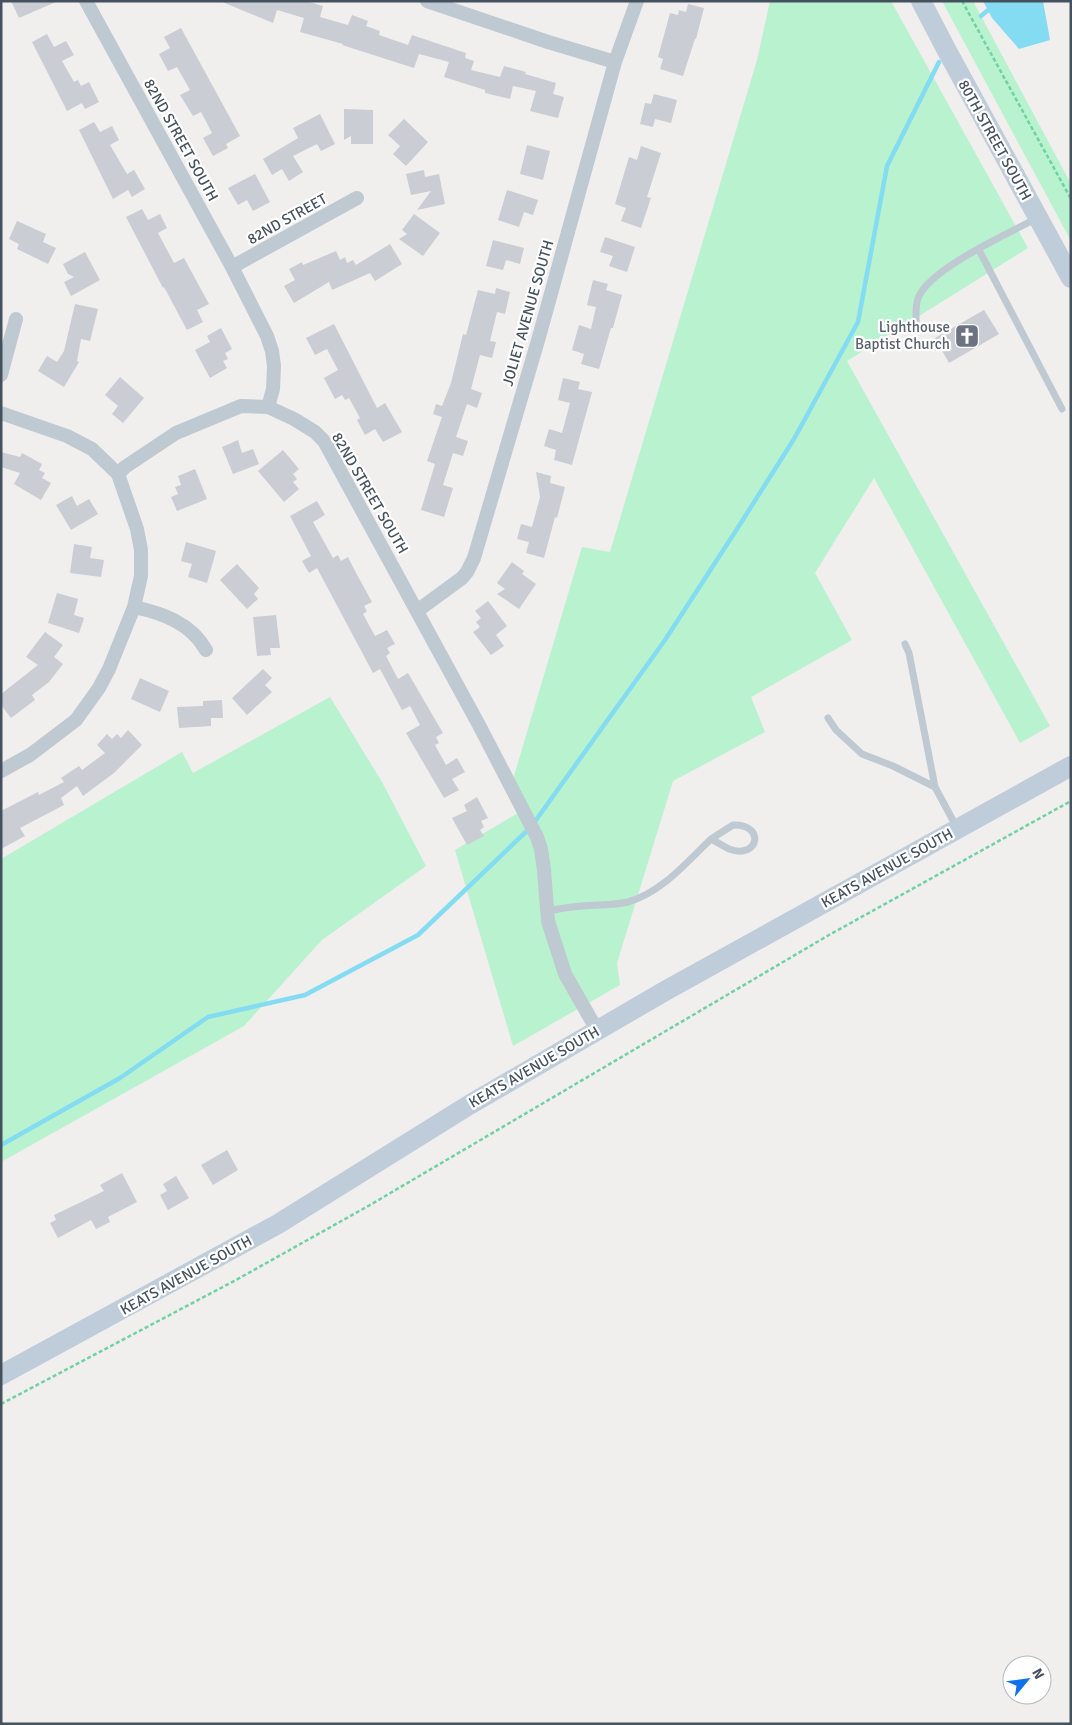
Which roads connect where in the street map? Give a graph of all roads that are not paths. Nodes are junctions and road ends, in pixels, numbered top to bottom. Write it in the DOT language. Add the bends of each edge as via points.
graph roads {
  1 [pos="86,1"];
  2 [pos="427,1"];
  3 [pos="637,1"];
  4 [pos="921,1"];
  5 [pos="615,62"];
  6 [pos="357,198"];
  7 [pos="1038,218"];
  8 [pos="978,250"];
  9 [pos="232,267"];
  10 [pos="1071,278"];
  11 [pos="16,319"];
  12 [pos="916,322"];
  13 [pos="1,375"];
  14 [pos="268,407"];
  15 [pos="1062,409"];
  16 [pos="1,413"];
  17 [pos="118,474"];
  18 [pos="134,606"];
  19 [pos="417,611"];
  20 [pos="905,644"];
  21 [pos="206,650"];
  22 [pos="828,718"];
  23 [pos="1071,766"];
  24 [pos="1,771"];
  25 [pos="935,787"];
  26 [pos="957,829"];
  27 [pos="711,839"];
  28 [pos="547,911"];
  29 [pos="598,1030"];
  30 [pos="1,1374"];
  1 -- 9 [label="street, 82ND STREET SOUTH"];
  2 -- 5 [label="street"];
  3 -- 5 [label="street, JOLIET AVENUE SOUTH"];
  4 -- 7 [label="main road, 80TH STREET SOUTH"];
  5 -- 19 [label="street, JOLIET AVENUE SOUTH" via="474,558 462,578"];
  6 -- 9 [label="street, 82ND STREET"];
  7 -- 8 [label="lane"];
  7 -- 10 [label="main road, 80TH STREET SOUTH"];
  8 -- 12 [label="lane" via="926,285 916,306"];
  8 -- 15 [label="lane"];
  9 -- 14 [label="street, 82ND STREET SOUTH" via="268,336 272,351 273,389"];
  11 -- 13 [label="street"];
  14 -- 17 [label="street" via="240,406 176,433"];
  14 -- 19 [label="street, 82ND STREET SOUTH" via="294,419 324,441"];
  16 -- 17 [label="street" via="67,436 92,449"];
  17 -- 18 [label="street" via="141,550 141,576"];
  18 -- 21 [label="street" via="174,619 201,640"];
  18 -- 24 [label="street" via="109,669 76,720 30,755"];
  19 -- 28 [label="street, 82ND STREET SOUTH" via="537,837 544,870"];
  20 -- 25 [label="lane"];
  22 -- 25 [label="lane" via="862,754"];
  23 -- 26 [label="main road, KEATS AVENUE SOUTH"];
  25 -- 26 [label="lane"];
  26 -- 29 [label="main road, KEATS AVENUE SOUTH"];
  27 -- 27 [label="lane" via="733,825 742,825 749,828 755,843 742,851 729,849"];
  27 -- 28 [label="lane" via="669,879 629,902"];
  28 -- 29 [label="street, 82ND STREET SOUTH" via="566,974"];
  29 -- 30 [label="main road, KEATS AVENUE SOUTH" via="278,1224"];
}
